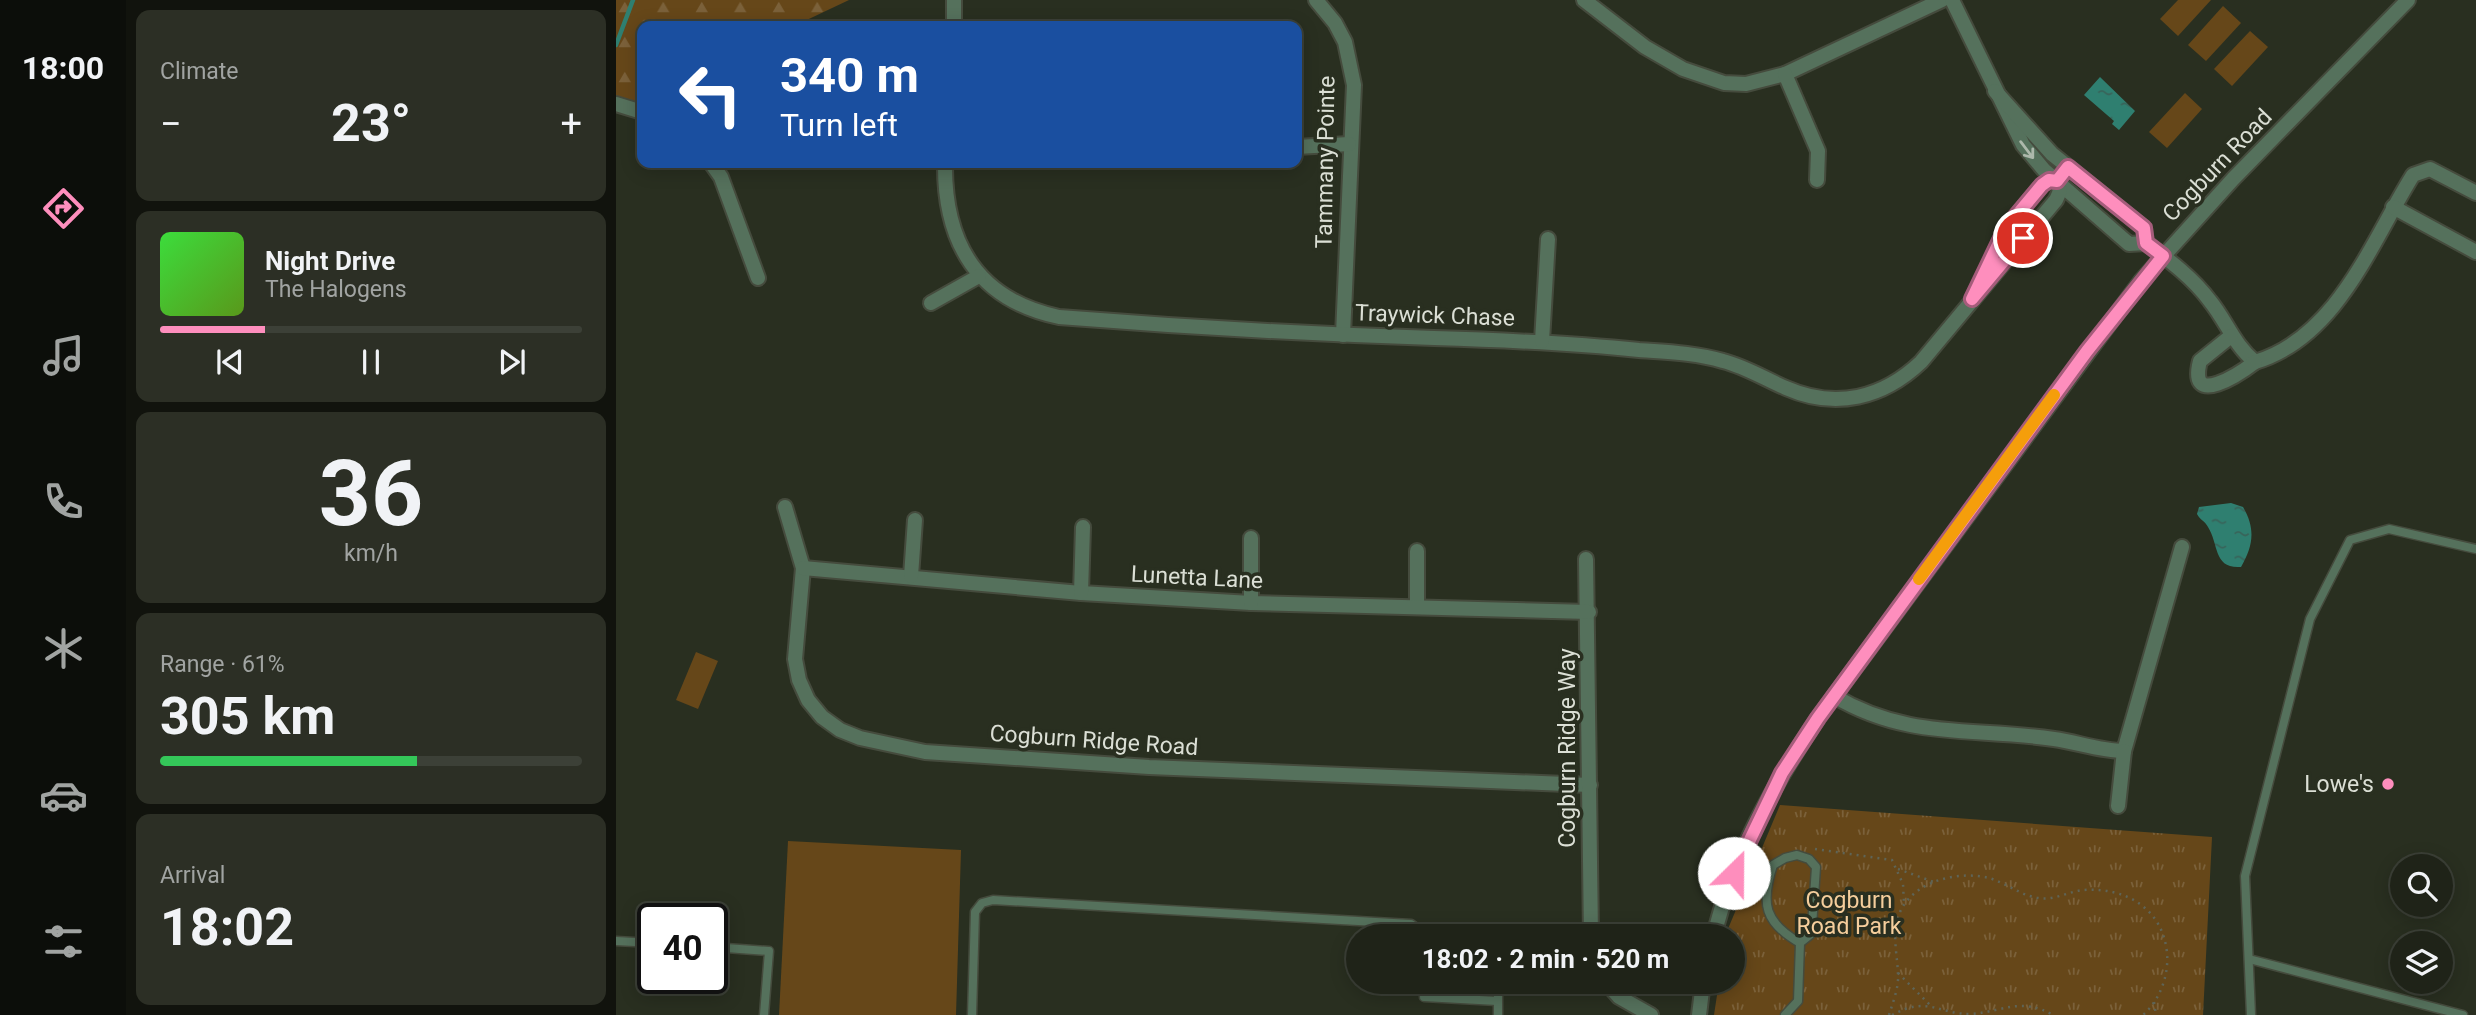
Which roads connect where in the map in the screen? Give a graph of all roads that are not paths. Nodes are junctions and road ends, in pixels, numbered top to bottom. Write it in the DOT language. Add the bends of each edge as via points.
graph roads {
  1 [pos="954,0"];
  2 [pos="1316,0"];
  3 [pos="1584,0"];
  4 [pos="1942,0"];
  5 [pos="1952,0"];
  6 [pos="2408,0"];
  7 [pos="954,21"];
  8 [pos="1785,74"];
  9 [pos="1995,90"];
  10 [pos="616,104"];
  11 [pos="637,110"];
  12 [pos="1349,144"];
  13 [pos="1302,147"];
  14 [pos="2068,167"];
  15 [pos="715,168"];
  16 [pos="945,168"];
  17 [pos="1817,180"];
  18 [pos="2057,181"];
  19 [pos="2476,192"];
  20 [pos="2393,207"];
  21 [pos="2011,222"];
  22 [pos="2026,234"];
  23 [pos="1548,239"];
  24 [pos="2146,243"];
  25 [pos="2476,251"];
  26 [pos="2163,256"];
  27 [pos="979,276"];
  28 [pos="758,278"];
  29 [pos="1972,299"];
  30 [pos="931,303"];
  31 [pos="1343,335"];
  32 [pos="2231,335"];
  33 [pos="1542,341"];
  34 [pos="2255,362"];
  35 [pos="785,507"];
  36 [pos="915,520"];
  37 [pos="1083,527"];
  38 [pos="1251,538"];
  39 [pos="2182,547"];
  40 [pos="2476,549"];
  41 [pos="1416,551"];
  42 [pos="1586,559"];
  43 [pos="803,568"];
  44 [pos="911,576"];
  45 [pos="1081,593"];
  46 [pos="1251,603"];
  47 [pos="1417,606"];
  48 [pos="1589,612"];
  49 [pos="1834,696"];
  50 [pos="2124,751"];
  51 [pos="1590,785"];
  52 [pos="2118,806"];
  53 [pos="1411,924"];
  54 [pos="1591,924"];
  55 [pos="1718,924"];
  56 [pos="616,940"];
  57 [pos="637,942"];
  58 [pos="1800,943"];
  59 [pos="728,948"];
  60 [pos="2249,959"];
  61 [pos="1424,994"];
  62 [pos="1497,994"];
  63 [pos="1616,994"];
  64 [pos="1702,994"];
  65 [pos="1497,1001"];
  66 [pos="764,1015"];
  67 [pos="972,1015"];
  68 [pos="1498,1015"];
  69 [pos="1651,1015"];
  70 [pos="1699,1015"];
  71 [pos="1785,1015"];
  72 [pos="2251,1015"];
  73 [pos="2463,1015"];
  1 -- 7 [label="street"];
  2 -- 12 [label="street, Tammany Pointe" via="1345,43 1353,85"];
  3 -- 8 [label="street" via="1663,59 1703,78 1746,84"];
  4 -- 8 [label="street"];
  5 -- 9 [label="street"];
  6 -- 26 [label="street, Cogburn Road"];
  8 -- 17 [label="street" via="1818,150"];
  9 -- 14 [label="street"];
  9 -- 18 [label="street, one-way" via="2023,145"];
  10 -- 11 [label="street"];
  12 -- 13 [label="street"];
  12 -- 31 [label="street, Tammany Pointe"];
  14 -- 18 [label="street, Traywick Chase"];
  14 -- 24 [label="street" via="2144,228"];
  15 -- 28 [label="street"];
  16 -- 27 [label="street, Traywick Chase" via="948,204 967,258"];
  18 -- 21 [label="street, Traywick Chase" via="2042,185"];
  18 -- 22 [label="street, Traywick Chase" via="2060,191 2056,200"];
  18 -- 24 [label="street" via="2129,244"];
  19 -- 20 [label="street" via="2430,169 2413,175"];
  20 -- 25 [label="street"];
  20 -- 34 [label="street" via="2358,273 2320,320 2276,356"];
  21 -- 22 [label="lane"];
  21 -- 29 [label="street, Traywick Chase"];
  22 -- 29 [label="street, Traywick Chase"];
  23 -- 33 [label="street"];
  24 -- 26 [label="street"];
  26 -- 32 [label="street" via="2211,302"];
  26 -- 49 [label="street, Cogburn Road" via="2087,351"];
  27 -- 30 [label="street"];
  27 -- 31 [label="street, Traywick Chase" via="1013,303 1059,317"];
  29 -- 33 [label="street, Traywick Chase" via="1922,362 1902,380 1862,398 1810,396 1743,367 1701,356"];
  31 -- 33 [label="street, Traywick Chase"];
  32 -- 34 [label="street"];
  32 -- 34 [label="street" via="2200,361 2203,383 2222,384"];
  35 -- 43 [label="street, Cogburn Ridge Road"];
  36 -- 44 [label="street"];
  37 -- 45 [label="street"];
  38 -- 46 [label="street"];
  39 -- 50 [label="street"];
  40 -- 60 [label="lane" via="2389,529 2350,540 2310,619 2245,876"];
  41 -- 47 [label="street"];
  42 -- 48 [label="street, Cogburn Ridge Way"];
  43 -- 44 [label="street, Lunetta Lane"];
  43 -- 51 [label="street, Cogburn Ridge Road" via="795,659 799,680 822,718 881,745 1149,767"];
  44 -- 45 [label="street, Lunetta Lane"];
  45 -- 46 [label="street, Lunetta Lane"];
  46 -- 47 [label="street, Lunetta Lane"];
  47 -- 48 [label="street, Lunetta Lane"];
  48 -- 51 [label="street, Cogburn Ridge Way"];
  49 -- 50 [label="street" via="1862,713 1900,725 2053,739"];
  49 -- 55 [label="street, Cogburn Road" via="1782,773 1756,822"];
  50 -- 52 [label="street"];
  51 -- 54 [label="street, Cogburn Ridge Way"];
  53 -- 67 [label="lane" via="982,903 975,912"];
  56 -- 57 [label="lane"];
  58 -- 58 [label="lane" via="1810,936 1812,926 1815,867 1797,855 1773,865 1768,898 1769,918"];
  58 -- 71 [label="lane" via="1798,1001"];
  59 -- 66 [label="lane" via="769,951"];
  60 -- 72 [label="lane"];
  60 -- 73 [label="lane"];
  61 -- 65 [label="lane"];
  62 -- 65 [label="lane"];
  63 -- 69 [label="street"];
  64 -- 70 [label="street"];
  65 -- 68 [label="lane"];
}
